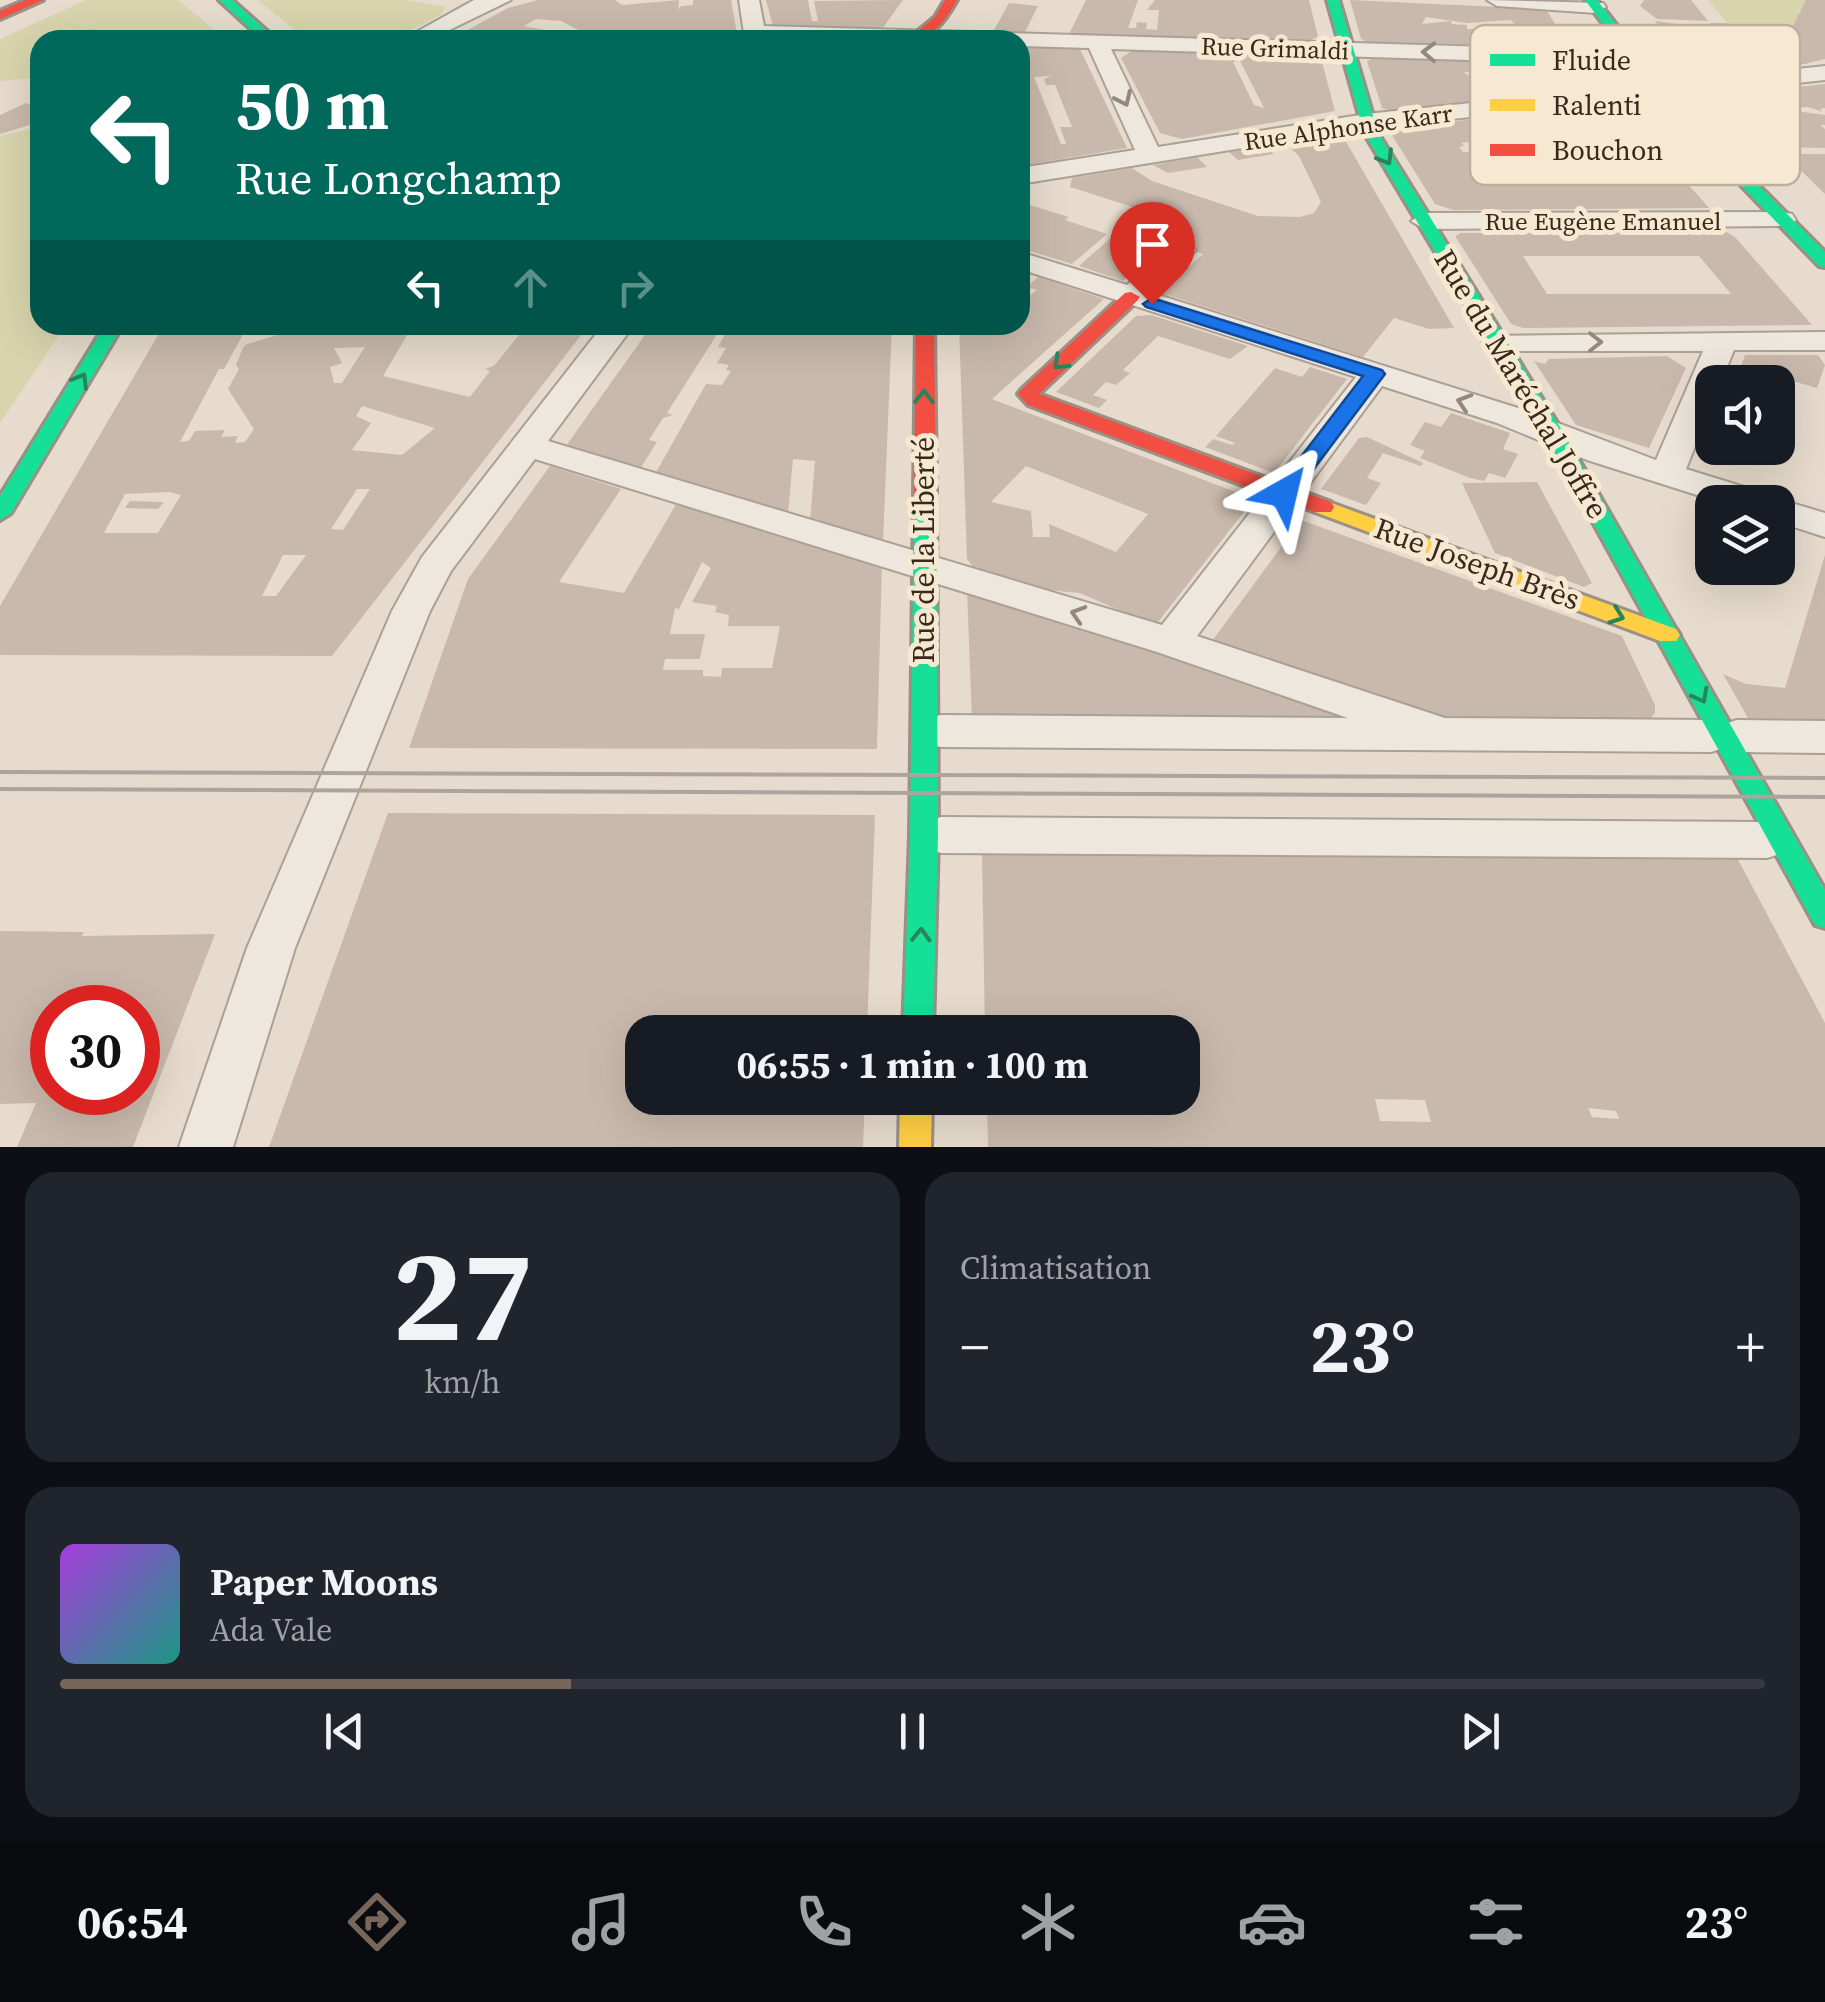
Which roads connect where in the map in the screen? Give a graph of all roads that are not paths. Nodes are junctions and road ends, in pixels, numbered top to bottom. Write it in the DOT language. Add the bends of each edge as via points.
graph roads {
  1 [pos="37,0"];
  2 [pos="225,0"];
  3 [pos="459,0"];
  4 [pos="748,0"];
  5 [pos="951,0"];
  6 [pos="1333,0"];
  7 [pos="1497,0"];
  8 [pos="491,2"];
  9 [pos="1594,3"];
  10 [pos="0,16"];
  11 [pos="1609,25"];
  12 [pos="260,30"];
  13 [pos="434,30"];
  14 [pos="754,30"];
  15 [pos="926,30"];
  16 [pos="1030,41"];
  17 [pos="1097,42"];
  18 [pos="1346,50"];
  19 [pos="1470,54"];
  20 [pos="1825,74"];
  21 [pos="1800,76"];
  22 [pos="1470,110"];
  23 [pos="1366,121"];
  24 [pos="1150,156"];
  25 [pos="1030,174"];
  26 [pos="1750,185"];
  27 [pos="1783,220"];
  28 [pos="1424,222"];
  29 [pos="1182,250"];
  30 [pos="1823,258"];
  31 [pos="1030,263"];
  32 [pos="1131,296"];
  33 [pos="108,335"];
  34 [pos="611,335"];
  35 [pos="925,335"];
  36 [pos="1825,341"];
  37 [pos="1497,342"];
  38 [pos="1722,343"];
  39 [pos="1375,374"];
  40 [pos="1556,437"];
  41 [pos="526,445"];
  42 [pos="1667,474"];
  43 [pos="1701,485"];
  44 [pos="1275,506"];
  45 [pos="0,512"];
  46 [pos="1795,516"];
  47 [pos="1825,526"];
  48 [pos="923,566"];
  49 [pos="1668,635"];
  50 [pos="1171,642"];
  51 [pos="940,731"];
  52 [pos="1825,736"];
  53 [pos="1452,737"];
  54 [pos="1727,743"];
  55 [pos="941,835"];
  56 [pos="1797,839"];
  57 [pos="1825,916"];
  58 [pos="918,1015"];
  59 [pos="916,1115"];
  60 [pos="206,1147"];
  61 [pos="915,1147"];
  1 -- 10 [label="main road"];
  2 -- 12 [label="main road"];
  3 -- 8 [label="street"];
  4 -- 14 [label="street"];
  5 -- 15 [label="main road"];
  6 -- 18 [label="main road, Rue du Maréchal Joffre"];
  7 -- 9 [label="street"];
  8 -- 13 [label="street"];
  9 -- 11 [label="main road"];
  16 -- 17 [label="street, Rue Grimaldi"];
  17 -- 18 [label="street, Rue Grimaldi"];
  17 -- 24 [label="street, one-way"];
  19 -- 18 [label="street, Rue Grimaldi, one-way"];
  18 -- 23 [label="main road, Rue du Maréchal Joffre"];
  20 -- 21 [label="street, Rue Alphonse Karr"];
  22 -- 23 [label="street, Rue Alphonse Karr"];
  23 -- 24 [label="street, Rue Alphonse Karr"];
  23 -- 28 [label="main road, Rue du Maréchal Joffre, one-way"];
  24 -- 25 [label="street, Rue Alphonse Karr"];
  26 -- 27 [label="main road"];
  27 -- 28 [label="street, Rue Eugène Emanuel"];
  27 -- 30 [label="main road"];
  28 -- 37 [label="main road, Rue du Maréchal Joffre"];
  29 -- 32 [label="street"];
  31 -- 32 [label="street"];
  32 -- 39 [label="street"];
  32 -- 44 [label="main road, Rue Joseph Brès, one-way" via="1028,394"];
  45 -- 33 [label="main road, one-way"];
  34 -- 41 [label="street"];
  48 -- 35 [label="main road, Rue de la Liberté, one-way"];
  36 -- 38 [label="street"];
  37 -- 38 [label="street, one-way"];
  37 -- 40 [label="main road, Rue du Maréchal Joffre"];
  38 -- 42 [label="street"];
  40 -- 39 [label="street, one-way"];
  39 -- 44 [label="street"];
  40 -- 42 [label="street"];
  40 -- 49 [label="main road, Rue du Maréchal Joffre"];
  41 -- 48 [label="street"];
  41 -- 60 [label="street" via="435,566 411,611 279,934"];
  42 -- 43 [label="street"];
  44 -- 49 [label="main road, Rue Joseph Brès, one-way"];
  44 -- 50 [label="street"];
  46 -- 47 [label="street"];
  50 -- 48 [label="street, one-way"];
  58 -- 48 [label="main road, Rue de la Liberté, one-way"];
  49 -- 54 [label="main road, Rue du Maréchal Joffre, one-way"];
  50 -- 53 [label="street"];
  51 -- 53 [label="street"];
  52 -- 54 [label="street"];
  53 -- 54 [label="street"];
  54 -- 57 [label="main road, Rue du Maréchal Joffre"];
  55 -- 56 [label="street"];
  59 -- 61 [label="main road"];
}
